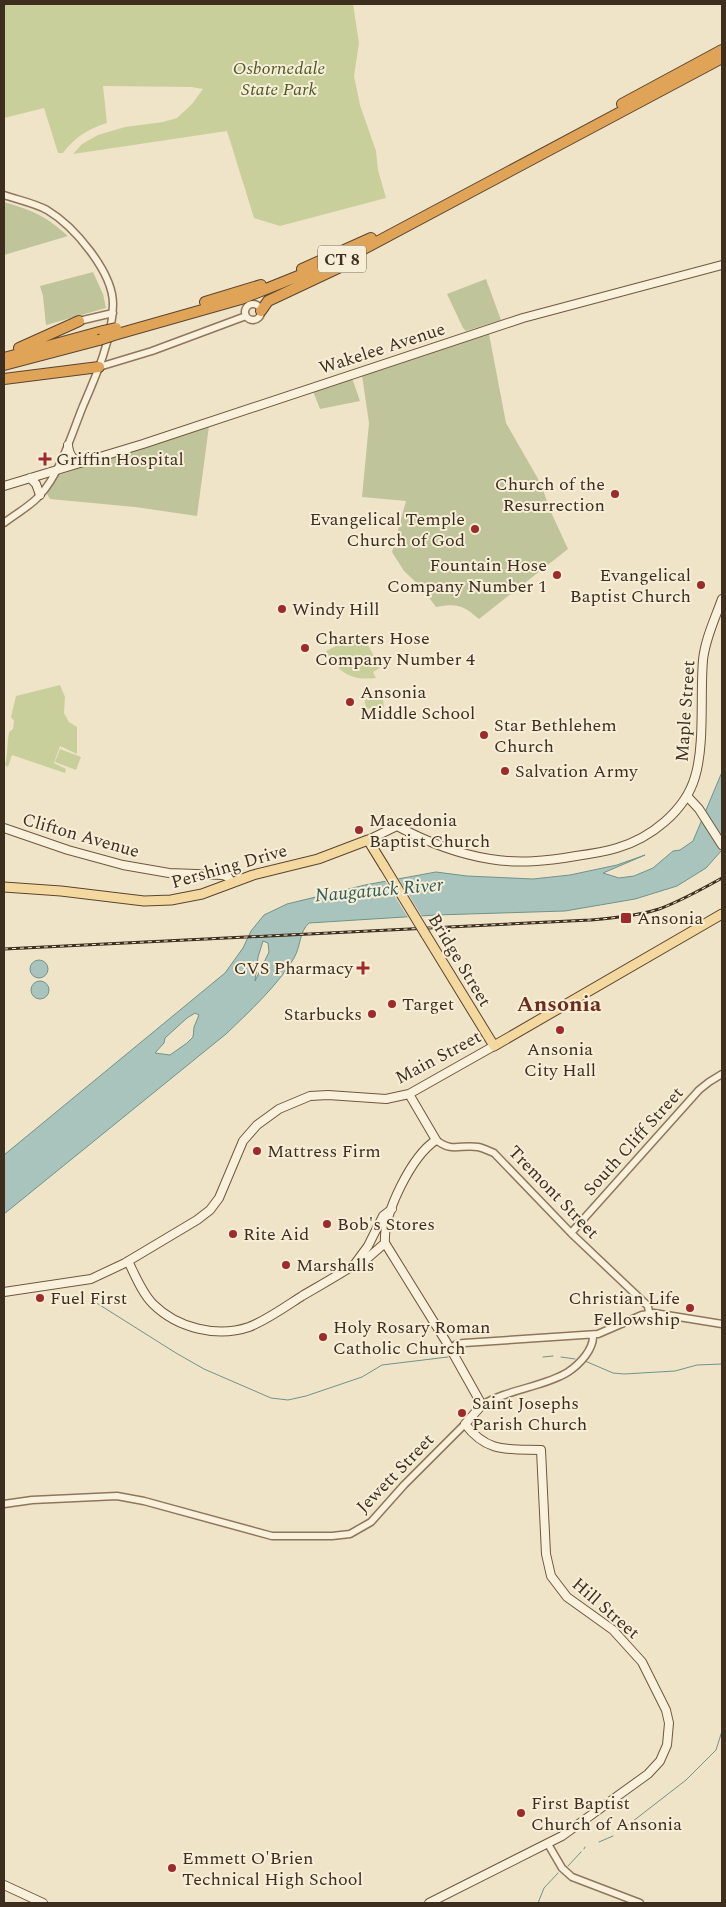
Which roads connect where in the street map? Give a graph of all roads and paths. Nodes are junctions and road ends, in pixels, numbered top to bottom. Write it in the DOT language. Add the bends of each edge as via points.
graph roads {
  1 [pos="722,50"];
  2 [pos="722,58"];
  3 [pos="570,136"];
  4 [pos="555,144"];
  5 [pos="4,195"];
  6 [pos="406,228"];
  7 [pos="722,264"];
  8 [pos="260,311"];
  9 [pos="113,313"];
  10 [pos="246,316"];
  11 [pos="79,321"];
  12 [pos="115,331"];
  13 [pos="101,335"];
  14 [pos="4,353"];
  15 [pos="4,358"];
  16 [pos="4,365"];
  17 [pos="99,367"];
  18 [pos="4,379"];
  19 [pos="68,445"];
  20 [pos="85,462"];
  21 [pos="55,471"];
  22 [pos="30,478"];
  23 [pos="4,486"];
  24 [pos="40,495"];
  25 [pos="4,523"];
  26 [pos="722,599"];
  27 [pos="687,796"];
  28 [pos="4,828"];
  29 [pos="368,840"];
  30 [pos="722,845"];
  31 [pos="210,876"];
  32 [pos="232,883"];
  33 [pos="4,887"];
  34 [pos="219,888"];
  35 [pos="722,914"];
  36 [pos="494,1046"];
  37 [pos="722,1074"];
  38 [pos="409,1094"];
  39 [pos="436,1140"];
  40 [pos="392,1208"];
  41 [pos="571,1233"];
  42 [pos="385,1243"];
  43 [pos="368,1246"];
  44 [pos="128,1261"];
  45 [pos="354,1265"];
  46 [pos="4,1292"];
  47 [pos="648,1313"];
  48 [pos="722,1324"];
  49 [pos="592,1335"];
  50 [pos="450,1348"];
  51 [pos="482,1405"];
  52 [pos="465,1424"];
  53 [pos="4,1504"];
  54 [pos="548,1844"];
  55 [pos="4,1885"];
  56 [pos="42,1903"];
  57 [pos="429,1903"];
  58 [pos="640,1903"];
  1 -- 3 [label="highway, CT 8"];
  2 -- 3 [label="highway, CT 8"];
  3 -- 4 [label="highway, CT 8"];
  4 -- 6 [label="highway, CT 8"];
  4 -- 12 [label="highway, CT 8" via="332,256 252,288"];
  5 -- 9 [label="street" via="47,210 67,226 88,249 111,288"];
  6 -- 8 [label="highway" via="340,268 268,301"];
  6 -- 12 [label="highway, CT 8" via="358,252 241,299"];
  7 -- 20 [label="main road, Wakelee Avenue" via="523,318"];
  8 -- 10 [label="street" via="255,320"];
  8 -- 10 [label="street" via="257,305 249,305"];
  9 -- 11 [label="street"];
  9 -- 17 [label="street"];
  10 -- 17 [label="street"];
  11 -- 14 [label="highway"];
  12 -- 13 [label="highway, CT 8, bridge"];
  13 -- 15 [label="highway, CT 8"];
  13 -- 16 [label="highway, CT 8"];
  17 -- 18 [label="highway"];
  17 -- 19 [label="street"];
  19 -- 20 [label="main road" via="71,457"];
  19 -- 21 [label="street"];
  20 -- 21 [label="main road, Wakelee Avenue"];
  21 -- 22 [label="main road, Wakelee Avenue"];
  21 -- 24 [label="street"];
  22 -- 23 [label="main road, Wakelee Avenue"];
  22 -- 24 [label="main road"];
  24 -- 25 [label="street"];
  26 -- 27 [label="main road, Maple Street" via="705,648 698,767"];
  27 -- 29 [label="main road, Pershing Drive" via="665,821 632,843 608,851 541,862 499,860 461,852 398,826"];
  27 -- 30 [label="main road"];
  28 -- 31 [label="main road, Clifton Avenue" via="114,863 168,873"];
  29 -- 32 [label="main road, Pershing Drive" via="318,859"];
  29 -- 36 [label="main road, Bridge Street, bridge"];
  31 -- 32 [label="main road, Clifton Avenue" via="225,876"];
  31 -- 34 [label="main road"];
  32 -- 34 [label="main road, Pershing Drive"];
  33 -- 34 [label="main road, Pershing Drive" via="144,901 171,900"];
  35 -- 36 [label="main road, Main Street"];
  36 -- 38 [label="main road, Main Street"];
  37 -- 41 [label="street, South Cliff Street" via="699,1090"];
  38 -- 39 [label="main road"];
  38 -- 44 [label="main road, Main Street" via="386,1099 328,1094 310,1096 279,1109 257,1125 243,1142 219,1198 210,1210"];
  39 -- 40 [label="main road" via="417,1159"];
  39 -- 41 [label="street, Tremont Street" via="450,1148 478,1147 494,1153"];
  40 -- 42 [label="main road"];
  40 -- 43 [label="main road" via="383,1216"];
  41 -- 47 [label="street, Tremont Street" via="648,1306"];
  42 -- 43 [label="main road"];
  42 -- 45 [label="main road" via="362,1263"];
  42 -- 50 [label="main road"];
  43 -- 45 [label="main road"];
  44 -- 45 [label="main road" via="153,1304 191,1327 211,1332 250,1327"];
  44 -- 46 [label="main road, Main Street" via="91,1279"];
  47 -- 48 [label="street"];
  47 -- 49 [label="street" via="607,1332"];
  49 -- 50 [label="street" via="464,1343"];
  49 -- 51 [label="street, Jewett Street" via="590,1348 566,1373"];
  50 -- 51 [label="main road"];
  51 -- 52 [label="main road, Jewett Street"];
  52 -- 53 [label="street, Jewett Street" via="371,1522 350,1534 272,1536 117,1496"];
  52 -- 54 [label="main road, Hill Street" via="481,1441 493,1447 541,1450 546,1554 551,1576 567,1597 607,1625 636,1654 660,1694 669,1723 667,1745 652,1770"];
  54 -- 57 [label="main road, Hill Street"];
  54 -- 58 [label="street" via="562,1868 572,1877"];
  55 -- 56 [label="main road"];
}
